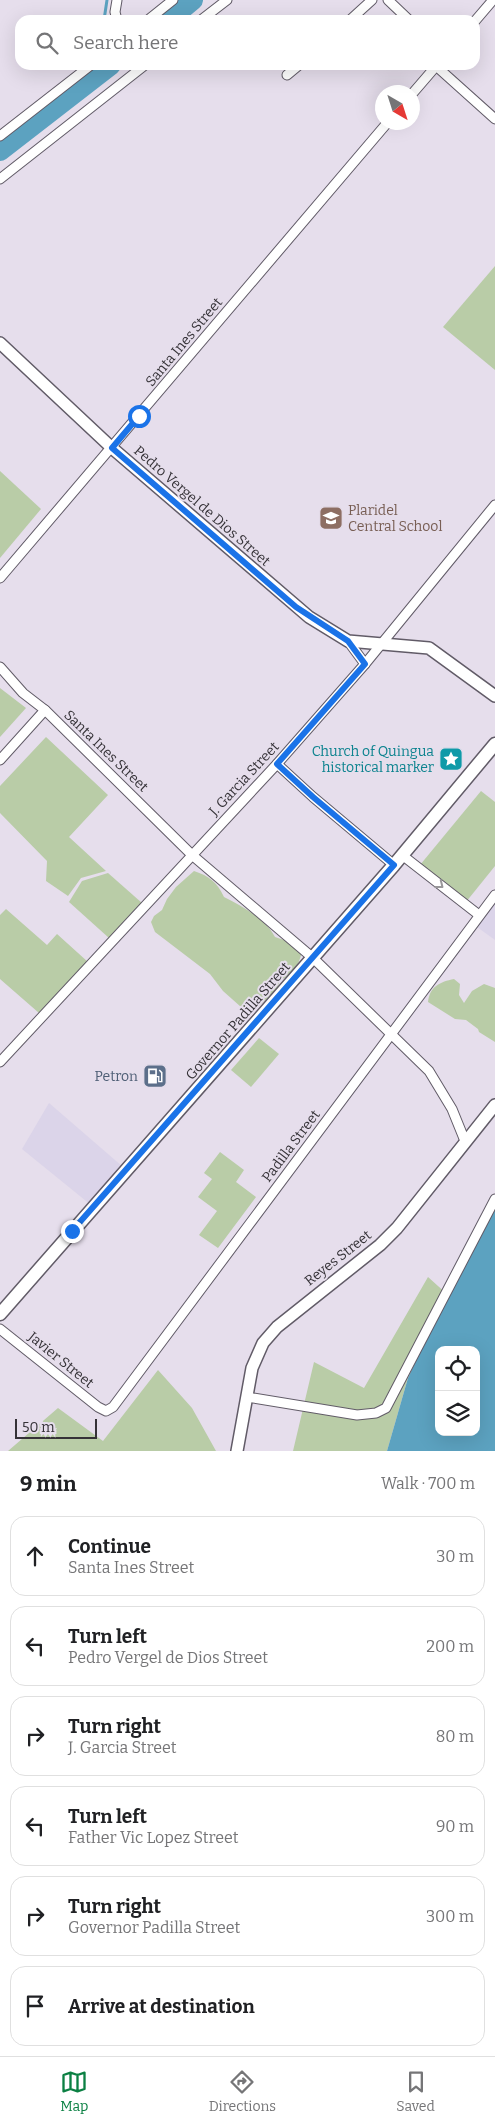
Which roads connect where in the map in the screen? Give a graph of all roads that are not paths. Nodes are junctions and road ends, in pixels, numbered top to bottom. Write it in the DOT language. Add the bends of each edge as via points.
graph roads {
  1 [pos="117,0"];
  2 [pos="173,0"];
  3 [pos="227,0"];
  4 [pos="372,0"];
  5 [pos="388,0"];
  6 [pos="493,0"];
  7 [pos="115,15"];
  8 [pos="154,15"];
  9 [pos="208,15"];
  10 [pos="356,15"];
  11 [pos="404,15"];
  12 [pos="480,15"];
  13 [pos="85,70"];
  14 [pos="137,70"];
  15 [pos="294,70"];
  16 [pos="433,70"];
  17 [pos="440,70"];
  18 [pos="287,76"];
  19 [pos="420,85"];
  20 [pos="495,119"];
  21 [pos="381,130"];
  22 [pos="0,136"];
  23 [pos="0,179"];
  24 [pos="0,343"];
  25 [pos="112,448"];
  26 [pos="495,505"];
  27 [pos="0,578"];
  28 [pos="348,641"];
  29 [pos="380,645"];
  30 [pos="365,664"];
  31 [pos="0,667"];
  32 [pos="495,696"];
  33 [pos="45,710"];
  34 [pos="495,744"];
  35 [pos="0,760"];
  36 [pos="277,764"];
  37 [pos="192,855"];
  38 [pos="398,860"];
  39 [pos="495,895"];
  40 [pos="479,915"];
  41 [pos="313,958"];
  42 [pos="392,1036"];
  43 [pos="0,1062"];
  44 [pos="495,1105"];
  45 [pos="465,1141"];
  46 [pos="495,1199"];
  47 [pos="0,1314"];
  48 [pos="0,1329"];
  49 [pos="247,1398"];
  50 [pos="106,1411"];
  51 [pos="237,1451"];
  1 -- 7 [label="street"];
  2 -- 8 [label="street"];
  3 -- 9 [label="street"];
  4 -- 10 [label="street"];
  5 -- 11 [label="street"];
  6 -- 12 [label="street"];
  13 -- 22 [label="street"];
  14 -- 23 [label="street"];
  15 -- 18 [label="street"];
  16 -- 19 [label="street"];
  17 -- 20 [label="street"];
  21 -- 25 [label="street, Santa Ines Street"];
  24 -- 25 [label="street, Pedro Vergel de Dios Street"];
  25 -- 27 [label="street, Santa Ines Street"];
  25 -- 28 [label="street, Pedro Vergel de Dios Street" via="296,607"];
  26 -- 29 [label="street, J. Garcia Street"];
  28 -- 29 [label="street, Pedro Vergel de Dios Street"];
  28 -- 30 [label="street, Pedro Vergel de Dios Street"];
  29 -- 30 [label="street, J. Garcia Street"];
  29 -- 32 [label="street, Pedro Vergel de Dios Street" via="429,648"];
  30 -- 36 [label="street, J. Garcia Street"];
  31 -- 33 [label="street, Santa Ines Street" via="23,693"];
  33 -- 35 [label="street"];
  33 -- 37 [label="street, Santa Ines Street"];
  34 -- 38 [label="main road, Governor Padilla Street"];
  36 -- 37 [label="street, J. Garcia Street"];
  36 -- 38 [label="street" via="313,797"];
  37 -- 41 [label="street, Santa Ines Street"];
  37 -- 43 [label="street, J. Garcia Street"];
  38 -- 40 [label="street, one-way"];
  38 -- 41 [label="main road, Governor Padilla Street"];
  39 -- 40 [label="street, Padilla Street"];
  40 -- 42 [label="street, Padilla Street"];
  41 -- 42 [label="street, Santa Ines Street"];
  41 -- 47 [label="main road, Governor Padilla Street"];
  42 -- 45 [label="street, Santa Ines Street" via="429,1071 452,1109"];
  42 -- 50 [label="street, Padilla Street" via="113,1407"];
  44 -- 45 [label="street, Reyes Street"];
  45 -- 49 [label="street, Reyes Street" via="380,1245 272,1332 252,1368"];
  46 -- 49 [label="street" via="386,1408 376,1413 356,1415"];
  48 -- 50 [label="street, Javier Street"];
  49 -- 51 [label="street, Reyes Street"];
}
